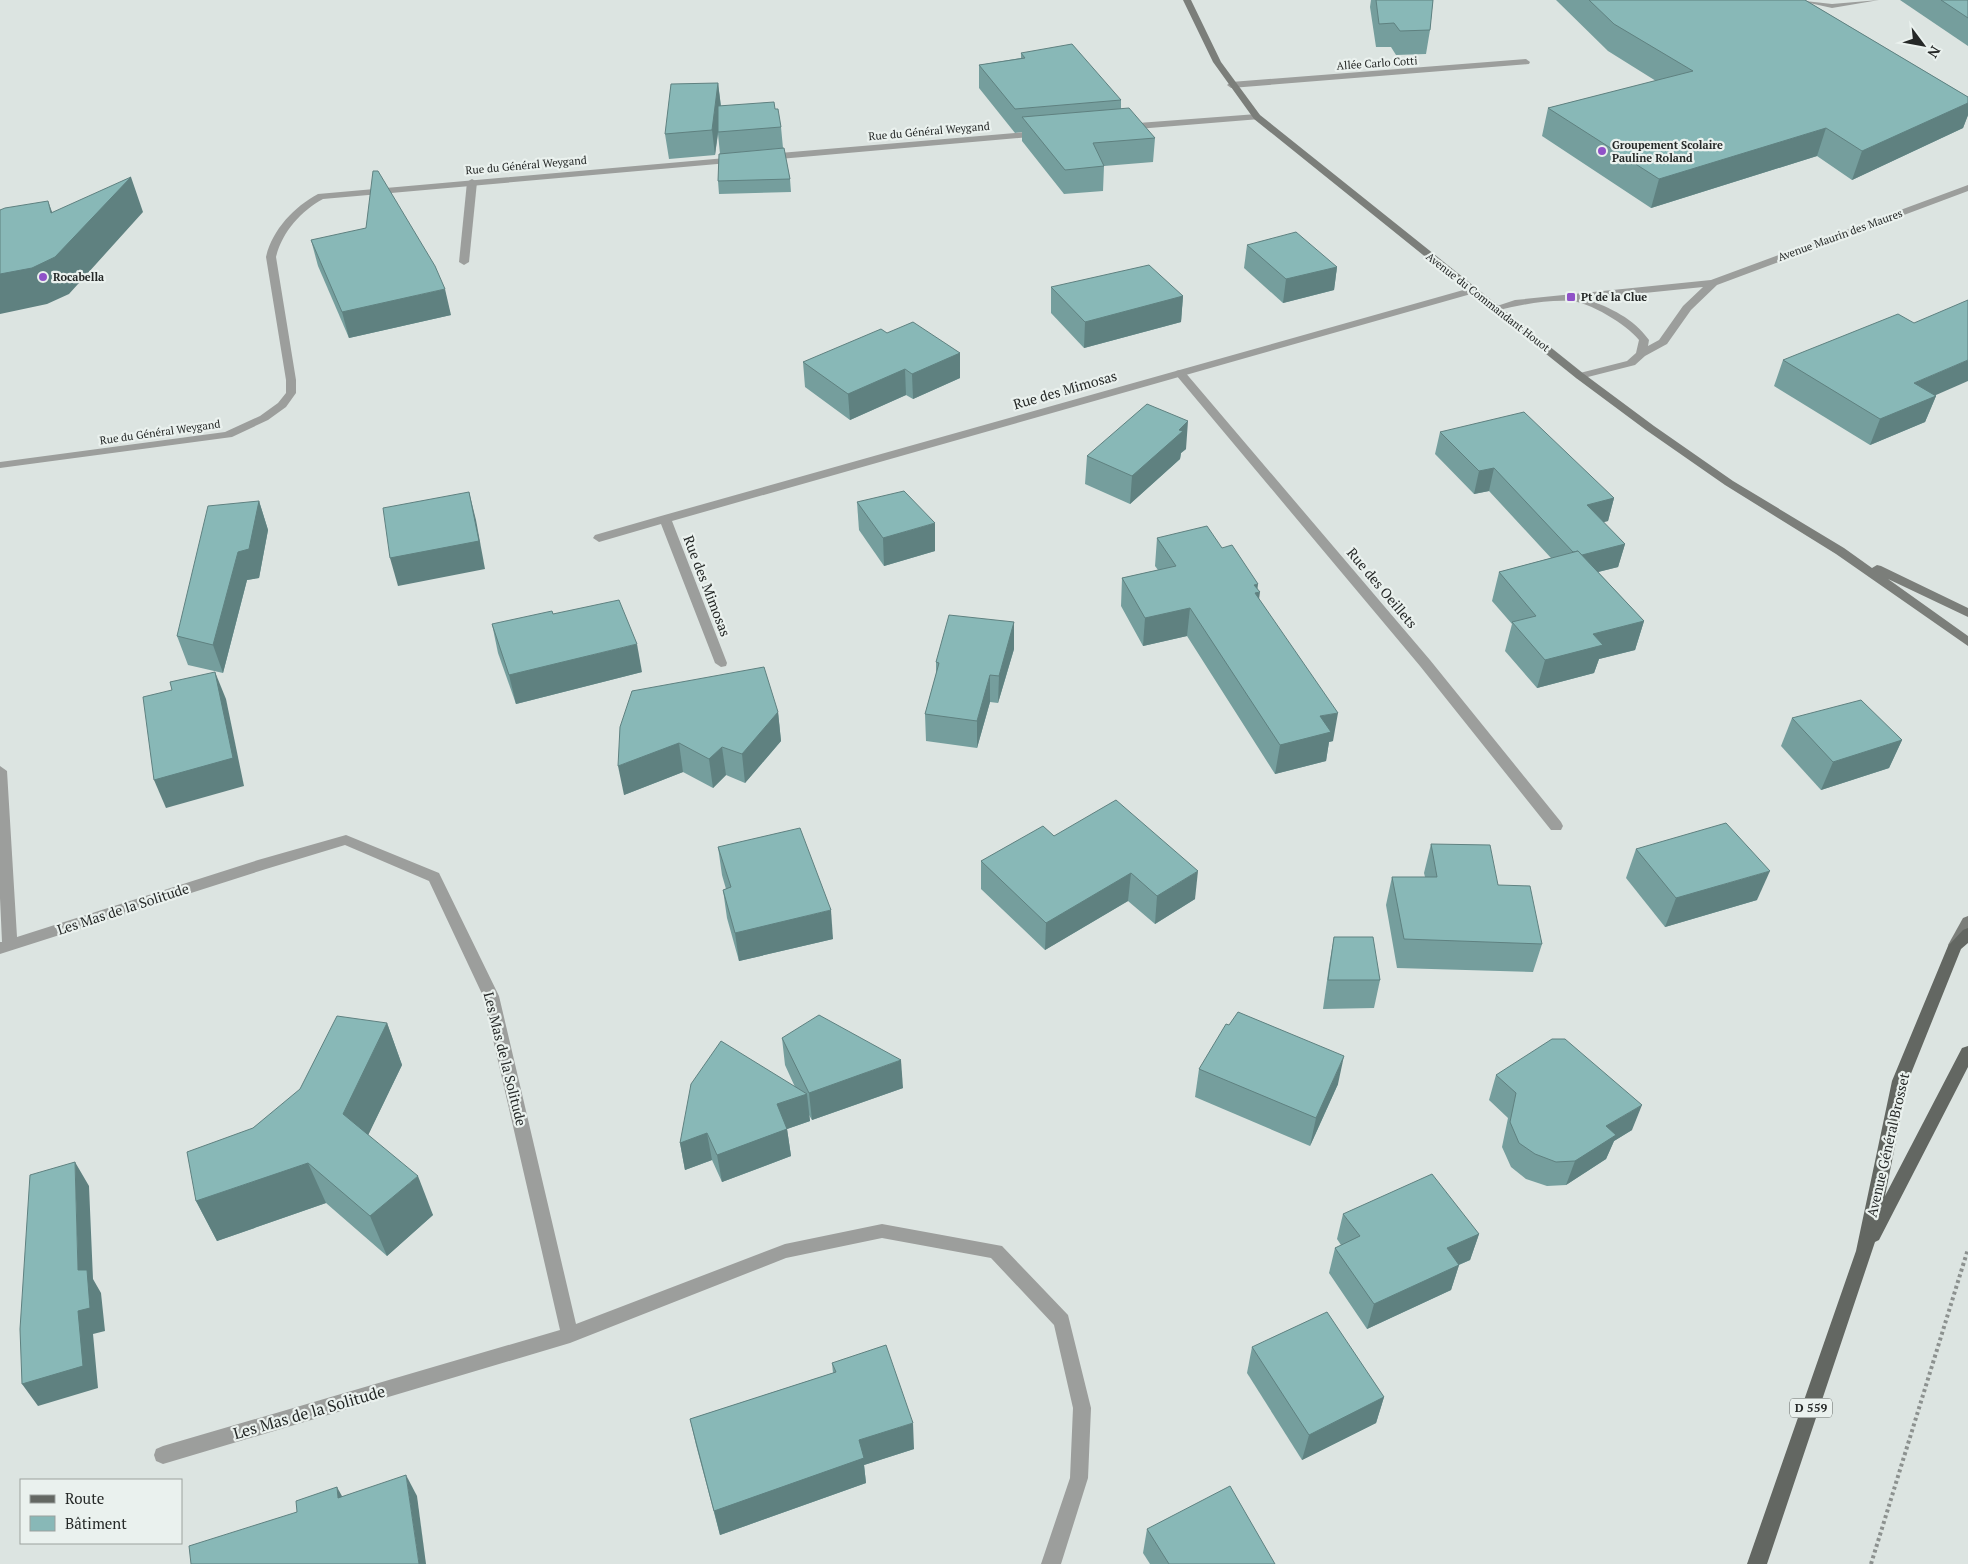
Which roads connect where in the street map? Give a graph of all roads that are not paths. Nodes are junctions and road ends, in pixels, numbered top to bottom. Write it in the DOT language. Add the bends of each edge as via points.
graph roads {
  1 [pos="1187,0"];
  2 [pos="1800,0"];
  3 [pos="1875,0"];
  4 [pos="1526,62"];
  5 [pos="1230,85"];
  6 [pos="1257,116"];
  7 [pos="1115,128"];
  8 [pos="1046,134"];
  9 [pos="472,182"];
  10 [pos="1968,188"];
  11 [pos="464,262"];
  12 [pos="1713,283"];
  13 [pos="1474,290"];
  14 [pos="1571,297"];
  15 [pos="1496,308"];
  16 [pos="1641,354"];
  17 [pos="1180,373"];
  18 [pos="1580,376"];
  19 [pos="0,466"];
  20 [pos="665,520"];
  21 [pos="599,538"];
  22 [pos="1840,552"];
  23 [pos="1968,614"];
  24 [pos="1968,642"];
  25 [pos="721,663"];
  26 [pos="0,771"];
  27 [pos="1556,826"];
  28 [pos="1968,922"];
  29 [pos="1968,934"];
  30 [pos="5,946"];
  31 [pos="1955,946"];
  32 [pos="1968,1052"];
  33 [pos="1865,1251"];
  34 [pos="570,1335"];
  35 [pos="163,1454"];
  36 [pos="1051,1564"];
  37 [pos="1757,1564"];
  1 -- 5 [label="main road, Avenue du Commandant Houot" via="1203,38"];
  2 -- 3 [label="street" via="1832,6"];
  4 -- 5 [label="street, Allée Carlo Cotti"];
  5 -- 6 [label="main road, Avenue du Commandant Houot"];
  6 -- 7 [label="street"];
  6 -- 13 [label="main road, Avenue du Commandant Houot"];
  8 -- 9 [label="street, Rue du Général Weygand"];
  9 -- 11 [label="street"];
  9 -- 19 [label="street, Rue du Général Weygand" via="321,196 298,214 272,248 271,257 291,393 282,405 264,418 228,435 198,441"];
  10 -- 12 [label="street, Avenue Maurin des Maures"];
  12 -- 14 [label="street, Avenue Maurin des Maures"];
  12 -- 16 [label="street, Avenue Maurin des Maures" via="1687,308 1663,342"];
  13 -- 15 [label="main road, Avenue du Commandant Houot"];
  13 -- 17 [label="street, Rue des Mimosas"];
  14 -- 15 [label="street, Avenue Maurin des Maures"];
  14 -- 16 [label="street, Avenue Maurin des Maures" via="1613,312 1637,330 1644,340"];
  15 -- 18 [label="main road, Avenue du Commandant Houot"];
  16 -- 18 [label="street, Avenue Maurin des Maures" via="1631,363"];
  17 -- 20 [label="street, Rue des Mimosas"];
  17 -- 27 [label="street, Rue des Oeillets" via="1425,663"];
  18 -- 22 [label="main road, Avenue du Commandant Houot" via="1722,477"];
  20 -- 21 [label="street, Rue des Mimosas"];
  20 -- 25 [label="street, Rue des Mimosas"];
  22 -- 23 [label="main road, Avenue du Commandant Houot"];
  22 -- 24 [label="main road, Avenue du Commandant Houot"];
  26 -- 30 [label="street, Les Mas de la Solitude"];
  28 -- 31 [label="main road"];
  29 -- 31 [label="main road, Avenue Général Brosset / D 559"];
  30 -- 34 [label="street, Les Mas de la Solitude" via="346,840 434,877 491,996"];
  31 -- 33 [label="main road, Avenue Général Brosset / D 559" via="1900,1081"];
  32 -- 33 [label="main road, Avenue Général Brosset / D 559"];
  33 -- 37 [label="main road, Avenue Général Brosset / D 559"];
  34 -- 35 [label="street, Les Mas de la Solitude"];
  34 -- 36 [label="street, Les Mas de la Solitude" via="785,1251 882,1231 996,1252 1062,1321 1082,1408 1079,1478"];
}
